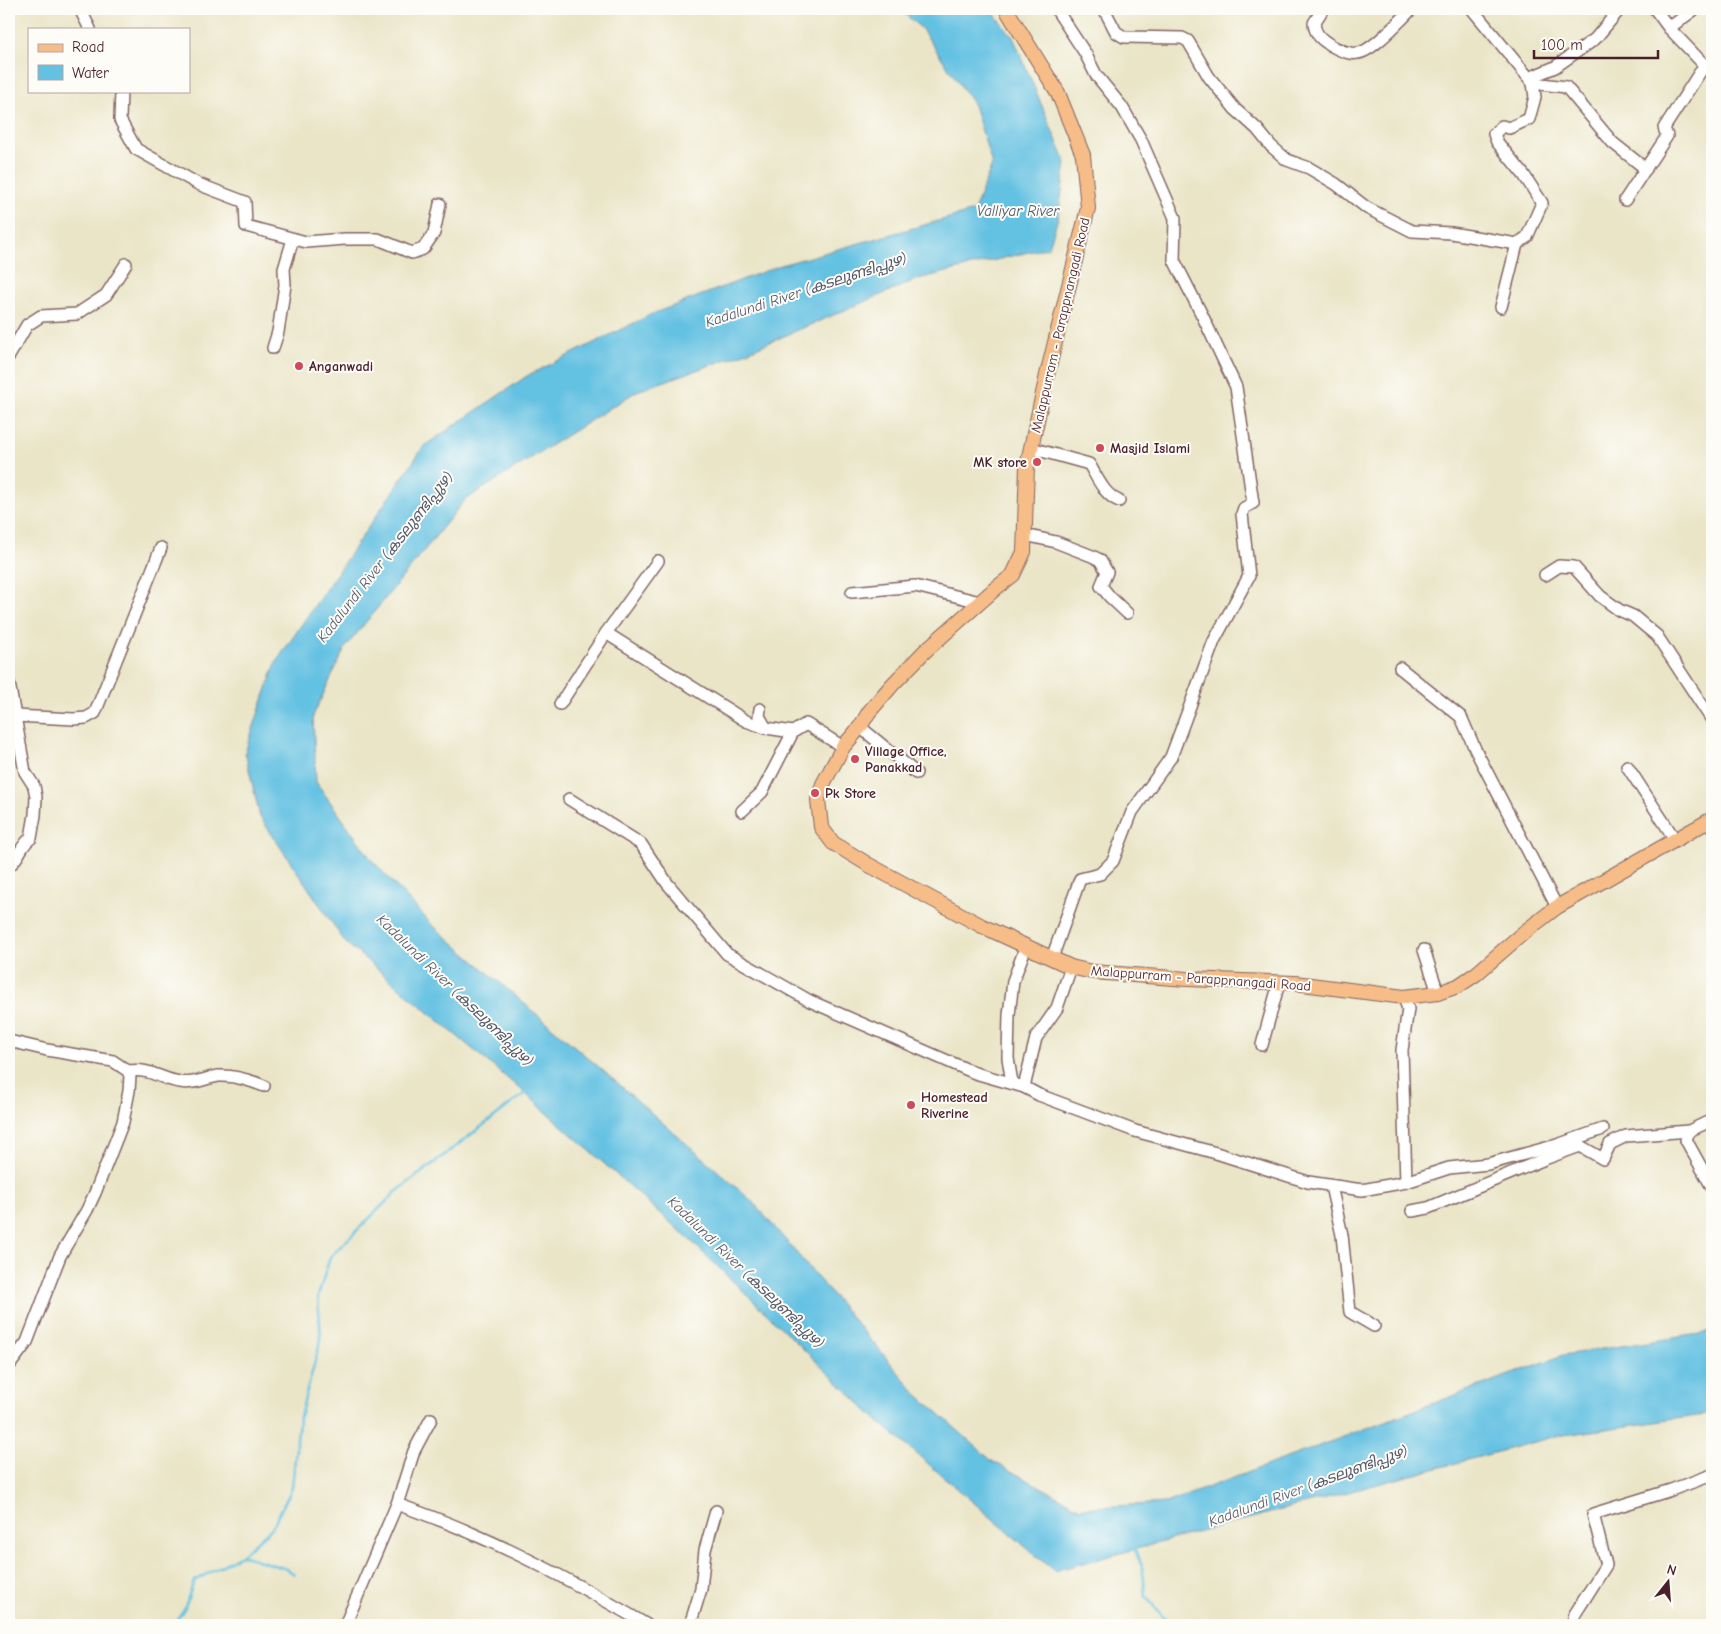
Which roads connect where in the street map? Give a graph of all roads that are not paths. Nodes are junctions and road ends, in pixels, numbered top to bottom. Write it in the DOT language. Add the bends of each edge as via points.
graph roads {
  1 [pos="80,9"];
  2 [pos="1006,9"];
  3 [pos="1056,9"];
  4 [pos="1104,9"];
  5 [pos="1322,9"];
  6 [pos="1412,9"];
  7 [pos="1472,9"];
  8 [pos="1620,9"];
  9 [pos="1655,9"];
  10 [pos="1695,9"];
  11 [pos="90,28"];
  12 [pos="1670,28"];
  13 [pos="1708,69"];
  14 [pos="1531,80"];
  15 [pos="120,92"];
  16 [pos="1646,168"];
  17 [pos="1625,200"];
  18 [pos="440,204"];
  19 [pos="293,239"];
  20 [pos="1517,244"];
  21 [pos="126,264"];
  22 [pos="1501,307"];
  23 [pos="272,348"];
  24 [pos="9,356"];
  25 [pos="1032,448"];
  26 [pos="1119,501"];
  27 [pos="1025,534"];
  28 [pos="161,548"];
  29 [pos="658,561"];
  30 [pos="1545,575"];
  31 [pos="852,592"];
  32 [pos="980,602"];
  33 [pos="1127,613"];
  34 [pos="606,633"];
  35 [pos="1400,668"];
  36 [pos="9,683"];
  37 [pos="560,704"];
  38 [pos="760,709"];
  39 [pos="15,716"];
  40 [pos="1712,720"];
  41 [pos="860,726"];
  42 [pos="766,728"];
  43 [pos="793,732"];
  44 [pos="843,747"];
  45 [pos="1627,766"];
  46 [pos="916,773"];
  47 [pos="568,799"];
  48 [pos="742,811"];
  49 [pos="1712,819"];
  50 [pos="1676,841"];
  51 [pos="9,866"];
  52 [pos="1556,907"];
  53 [pos="1026,946"];
  54 [pos="1424,950"];
  55 [pos="1052,958"];
  56 [pos="1071,967"];
  57 [pos="1279,983"];
  58 [pos="1438,993"];
  59 [pos="1404,997"];
  60 [pos="9,1041"];
  61 [pos="1262,1045"];
  62 [pos="128,1071"];
  63 [pos="1012,1083"];
  64 [pos="264,1086"];
  65 [pos="1024,1087"];
  66 [pos="1712,1120"];
  67 [pos="1603,1129"];
  68 [pos="1689,1131"];
  69 [pos="1575,1143"];
  70 [pos="1406,1182"];
  71 [pos="1332,1186"];
  72 [pos="1712,1187"];
  73 [pos="1412,1211"];
  74 [pos="1374,1326"];
  75 [pos="9,1366"];
  76 [pos="431,1419"];
  77 [pos="1712,1475"];
  78 [pos="396,1504"];
  79 [pos="716,1511"];
  80 [pos="345,1625"];
  81 [pos="647,1625"];
  82 [pos="690,1625"];
  83 [pos="1572,1625"];
  1 -- 11 [label="street"];
  2 -- 25 [label="main road, Malappurram - Parappnangadi Road" via="1058,93 1083,155 1088,208"];
  3 -- 55 [label="street" via="1096,75 1122,107 1175,218 1174,260 1236,387 1253,503 1244,508 1242,514 1249,576 1214,641 1171,757 1132,812 1113,861 1100,874 1080,879"];
  4 -- 20 [label="street" via="1116,32 1124,37 1182,38 1188,41 1209,77 1271,146 1287,160 1336,184 1367,208 1412,231 1451,233"];
  5 -- 6 [label="street" via="1314,23 1318,37 1356,54 1372,47"];
  7 -- 14 [label="street"];
  8 -- 14 [label="street" via="1594,39"];
  9 -- 12 [label="street"];
  10 -- 12 [label="street"];
  12 -- 13 [label="street"];
  13 -- 16 [label="street" via="1664,128 1667,136"];
  14 -- 16 [label="street" via="1566,87 1613,143"];
  14 -- 20 [label="street" via="1535,97 1529,119 1509,128 1502,126 1494,134 1542,203 1527,237"];
  15 -- 19 [label="street" via="120,120 136,149 198,184 245,202 246,226"];
  16 -- 17 [label="street"];
  18 -- 19 [label="street" via="434,233 423,250 412,252 378,239 306,242"];
  19 -- 23 [label="street" via="284,269 285,285 278,332"];
  20 -- 22 [label="street"];
  21 -- 24 [label="street" via="106,295 77,314 41,316 27,325"];
  25 -- 26 [label="street" via="1089,464 1104,489"];
  25 -- 27 [label="main road, Malappurram - Parappnangadi Road" via="1027,466"];
  27 -- 32 [label="main road, Malappurram - Parappnangadi Road" via="1024,552 1013,575"];
  27 -- 33 [label="street" via="1056,542 1100,560 1107,572 1101,586"];
  28 -- 39 [label="street" via="95,713 74,719"];
  29 -- 34 [label="street"];
  30 -- 40 [label="street" via="1559,566 1574,567 1600,596 1633,616 1657,636"];
  31 -- 32 [label="street" via="915,586"];
  32 -- 41 [label="main road, Malappurram - Parappnangadi Road" via="893,684"];
  34 -- 37 [label="street"];
  34 -- 42 [label="street" via="746,721"];
  35 -- 52 [label="street" via="1461,717"];
  36 -- 39 [label="street"];
  38 -- 42 [label="street" via="759,716"];
  39 -- 51 [label="street" via="25,772 34,786 36,797 31,838 23,844 17,860"];
  41 -- 44 [label="main road, Malappurram - Parappnangadi Road"];
  41 -- 46 [label="street"];
  42 -- 43 [label="street"];
  43 -- 44 [label="street" via="806,724"];
  43 -- 48 [label="street" via="762,792"];
  44 -- 53 [label="main road, Malappurram - Parappnangadi Road" via="818,800 821,827 833,843 869,866"];
  45 -- 50 [label="street"];
  47 -- 63 [label="street" via="641,844 667,883 727,954 810,1001 975,1073"];
  49 -- 50 [label="main road, Malappurram - Parappnangadi Road"];
  50 -- 52 [label="main road, Malappurram - Parappnangadi Road"];
  52 -- 58 [label="main road, Malappurram - Parappnangadi Road" via="1476,974 1458,986"];
  53 -- 55 [label="main road, Malappurram - Parappnangadi Road"];
  53 -- 63 [label="street" via="1013,981 1008,1058"];
  54 -- 58 [label="street"];
  55 -- 56 [label="main road, Malappurram - Parappnangadi Road"];
  56 -- 57 [label="main road, Malappurram - Parappnangadi Road" via="1092,972"];
  56 -- 65 [label="street" via="1057,1008 1036,1038"];
  57 -- 59 [label="main road, Malappurram - Parappnangadi Road"];
  57 -- 61 [label="street"];
  58 -- 59 [label="main road, Malappurram - Parappnangadi Road"];
  59 -- 70 [label="street" via="1408,1009 1402,1050"];
  60 -- 62 [label="street" via="113,1061"];
  62 -- 64 [label="street" via="151,1072 180,1082 236,1077"];
  62 -- 75 [label="street" via="129,1091 123,1122 95,1193 60,1256 27,1342"];
  63 -- 65 [label="street"];
  65 -- 71 [label="street" via="1134,1131 1308,1182"];
  66 -- 68 [label="street"];
  67 -- 69 [label="street"];
  68 -- 69 [label="street" via="1626,1136 1610,1144 1603,1159"];
  68 -- 72 [label="street" via="1686,1140"];
  69 -- 70 [label="street" via="1488,1164 1449,1168"];
  69 -- 73 [label="street" via="1548,1158 1428,1208"];
  70 -- 71 [label="street" via="1362,1190"];
  71 -- 74 [label="street" via="1342,1235 1350,1312"];
  76 -- 78 [label="street" via="414,1451"];
  77 -- 83 [label="street" via="1593,1514 1606,1565 1575,1614"];
  78 -- 80 [label="street"];
  78 -- 81 [label="street" via="507,1549 578,1584"];
  79 -- 82 [label="street" via="705,1550 701,1589"];
}
